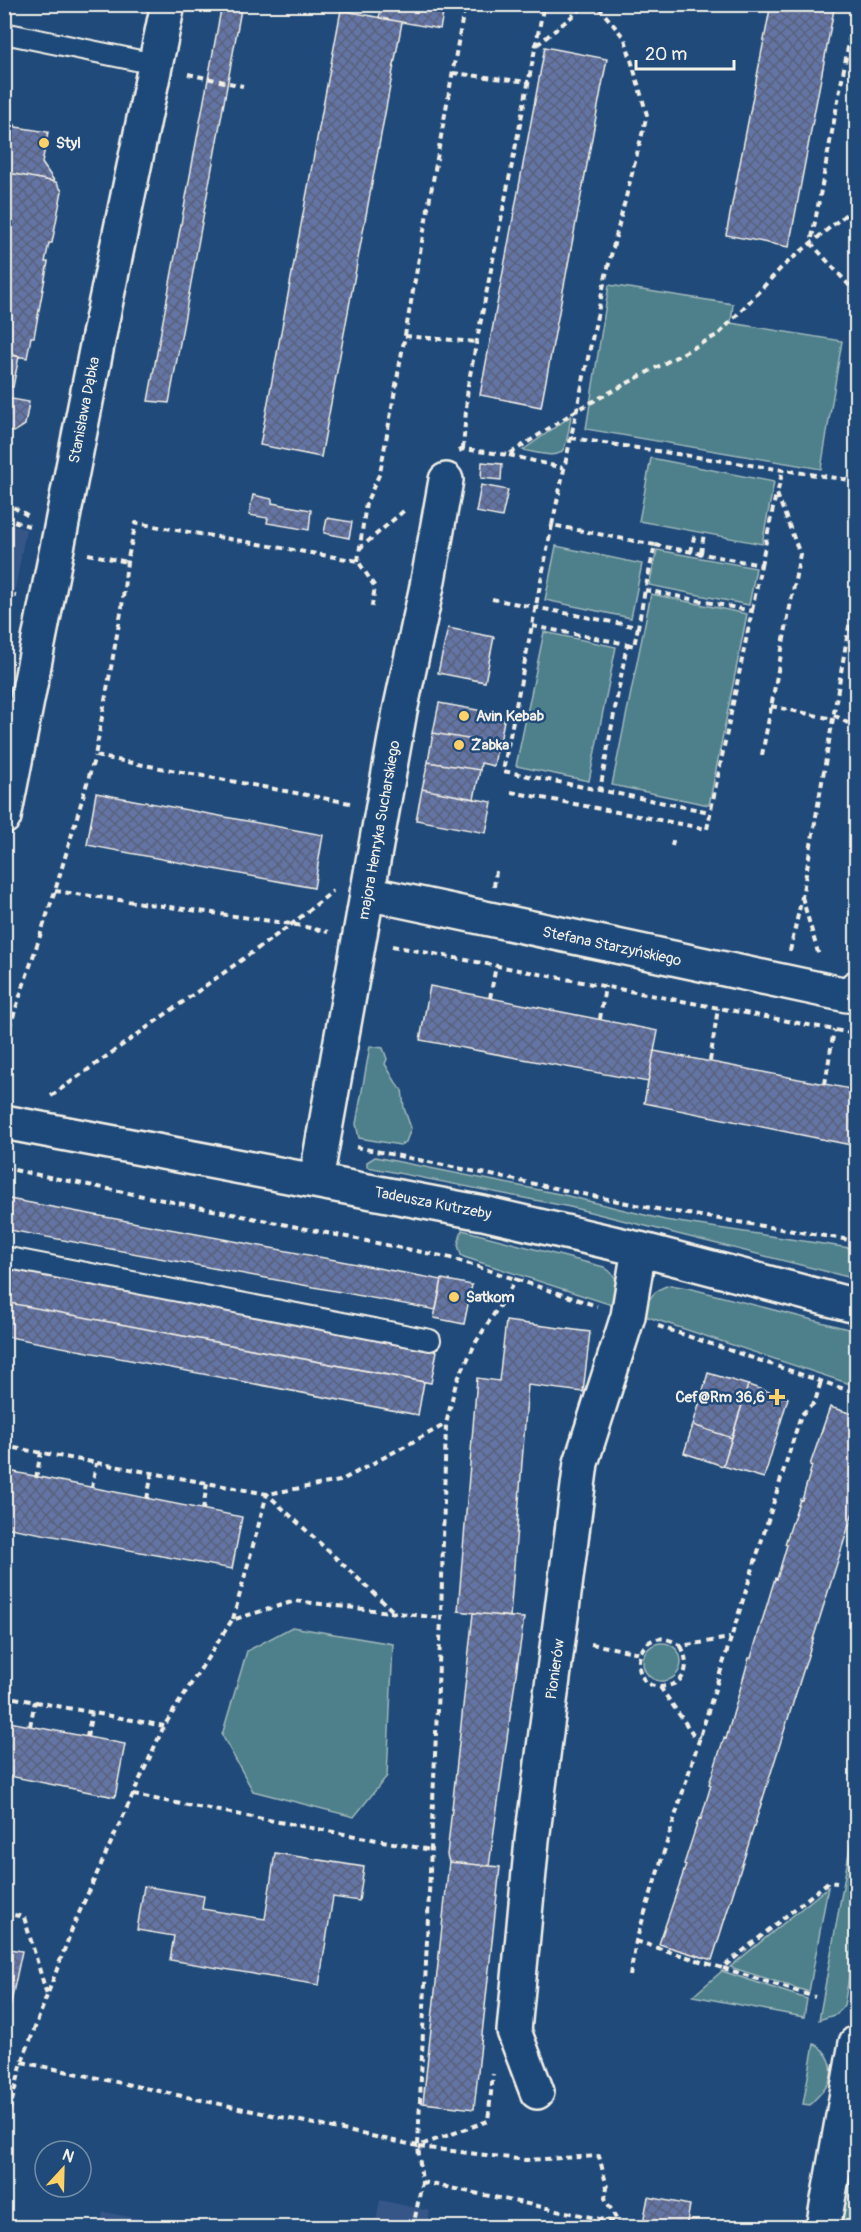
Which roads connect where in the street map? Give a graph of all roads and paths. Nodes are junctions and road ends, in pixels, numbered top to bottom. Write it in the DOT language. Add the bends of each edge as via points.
graph roads {
  1 [pos="168,4"];
  2 [pos="465,4"];
  3 [pos="544,4"];
  4 [pos="587,4"];
  5 [pos="596,4"];
  6 [pos="856,5"];
  7 [pos="4,33"];
  8 [pos="536,46"];
  9 [pos="154,64"];
  10 [pos="453,73"];
  11 [pos="203,78"];
  12 [pos="529,82"];
  13 [pos="243,86"];
  14 [pos="856,206"];
  15 [pos="811,243"];
  16 [pos="856,293"];
  17 [pos="405,336"];
  18 [pos="476,342"];
  19 [pos="577,410"];
  20 [pos="571,438"];
  21 [pos="464,448"];
  22 [pos="508,455"];
  23 [pos="450,467"];
  24 [pos="563,468"];
  25 [pos="783,469"];
  26 [pos="856,481"];
  27 [pos="777,494"];
  28 [pos="409,507"];
  29 [pos="552,525"];
  30 [pos="696,532"];
  31 [pos="704,533"];
  32 [pos="655,545"];
  33 [pos="359,549"];
  34 [pos="691,552"];
  35 [pos="701,553"];
  36 [pos="98,556"];
  37 [pos="357,561"];
  38 [pos="127,562"];
  39 [pos="761,565"];
  40 [pos="856,586"];
  41 [pos="645,590"];
  42 [pos="4,594"];
  43 [pos="16,596"];
  44 [pos="492,599"];
  45 [pos="536,608"];
  46 [pos="371,611"];
  47 [pos="752,611"];
  48 [pos="532,626"];
  49 [pos="638,627"];
  50 [pos="627,644"];
  51 [pos="771,706"];
  52 [pos="834,717"];
  53 [pos="856,728"];
  54 [pos="762,755"];
  55 [pos="95,756"];
  56 [pos="600,790"];
  57 [pos="511,792"];
  58 [pos="382,809"];
  59 [pos="711,812"];
  60 [pos="4,818"];
  61 [pos="674,836"];
  62 [pos="672,846"];
  63 [pos="352,890"];
  64 [pos="55,891"];
  65 [pos="802,897"];
  66 [pos="292,924"];
  67 [pos="359,940"];
  68 [pos="496,966"];
  69 [pos="783,982"];
  70 [pos="605,986"];
  71 [pos="843,990"];
  72 [pos="490,998"];
  73 [pos="718,1008"];
  74 [pos="600,1019"];
  75 [pos="777,1019"];
  76 [pos="834,1030"];
  77 [pos="856,1034"];
  78 [pos="710,1061"];
  79 [pos="4,1069"];
  80 [pos="825,1084"];
  81 [pos="48,1098"];
  82 [pos="4,1122"];
  83 [pos="350,1146"];
  84 [pos="4,1168"];
  85 [pos="316,1180"];
  86 [pos="856,1241"];
  87 [pos="639,1249"];
  88 [pos="4,1257"];
  89 [pos="517,1278"];
  90 [pos="856,1306"];
  91 [pos="628,1316"];
  92 [pos="430,1340"];
  93 [pos="821,1381"];
  94 [pos="856,1393"];
  95 [pos="446,1424"];
  96 [pos="4,1446"];
  97 [pos="41,1452"];
  98 [pos="96,1463"];
  99 [pos="152,1473"];
  100 [pos="36,1478"];
  101 [pos="207,1483"];
  102 [pos="92,1488"];
  103 [pos="267,1494"];
  104 [pos="147,1499"];
  105 [pos="203,1510"];
  106 [pos="394,1613"];
  107 [pos="441,1618"];
  108 [pos="232,1620"];
  109 [pos="730,1638"];
  110 [pos="681,1646"];
  111 [pos="660,1688"];
  112 [pos="4,1695"];
  113 [pos="35,1701"];
  114 [pos="92,1712"];
  115 [pos="30,1726"];
  116 [pos="164,1726"];
  117 [pos="87,1737"];
  118 [pos="701,1737"];
  119 [pos="133,1795"];
  120 [pos="431,1850"];
  121 [pos="837,1884"];
  122 [pos="4,1914"];
  123 [pos="636,1941"];
  124 [pos="722,1968"];
  125 [pos="630,1976"];
  126 [pos="47,1995"];
  127 [pos="815,1997"];
  128 [pos="856,2043"];
  129 [pos="22,2062"];
  130 [pos="493,2073"];
  131 [pos="537,2092"];
  132 [pos="4,2132"];
  133 [pos="418,2146"];
  134 [pos="422,2182"];
  135 [pos="619,2222"];
  136 [pos="413,2228"];
  137 [pos="621,2228"];
  138 [pos="643,2228"];
  139 [pos="823,2228"];
  1 -- 9 [label="street, Stanisława Dąbka"];
  2 -- 10 [label="path"];
  3 -- 8 [label="path"];
  4 -- 8 [label="path"];
  5 -- 19 [label="path" via="624,39 647,115 605,279"];
  6 -- 15 [label="path"];
  7 -- 9 [label="lane"];
  8 -- 12 [label="path"];
  9 -- 60 [label="street, Stanisława Dąbka"];
  10 -- 12 [label="path"];
  10 -- 17 [label="path"];
  11 -- 13 [label="path"];
  12 -- 18 [label="path"];
  14 -- 15 [label="path"];
  15 -- 16 [label="path"];
  15 -- 19 [label="path" via="782,267 719,334"];
  17 -- 18 [label="path"];
  17 -- 33 [label="path" via="380,473 366,502"];
  18 -- 21 [label="path" via="468,385"];
  19 -- 20 [label="path"];
  19 -- 22 [label="path"];
  20 -- 24 [label="path"];
  20 -- 25 [label="path"];
  21 -- 22 [label="path"];
  21 -- 23 [label="path"];
  22 -- 24 [label="path"];
  23 -- 58 [label="street, majora Henryka Sucharskiego"];
  24 -- 29 [label="path"];
  25 -- 26 [label="path"];
  25 -- 27 [label="path"];
  27 -- 39 [label="path"];
  27 -- 51 [label="path" via="800,554"];
  28 -- 33 [label="path"];
  29 -- 32 [label="path"];
  29 -- 45 [label="path"];
  30 -- 34 [label="path"];
  31 -- 35 [label="path"];
  32 -- 34 [label="path"];
  32 -- 41 [label="path"];
  33 -- 37 [label="path"];
  34 -- 35 [label="path"];
  35 -- 39 [label="path"];
  36 -- 38 [label="path"];
  37 -- 38 [label="path" via="136,523"];
  37 -- 46 [label="path" via="375,588"];
  38 -- 55 [label="path"];
  39 -- 47 [label="path"];
  40 -- 52 [label="path"];
  41 -- 47 [label="path"];
  41 -- 49 [label="path"];
  42 -- 43 [label="path"];
  44 -- 45 [label="path"];
  45 -- 48 [label="path"];
  45 -- 49 [label="path"];
  47 -- 59 [label="path"];
  48 -- 50 [label="path"];
  48 -- 56 [label="path" via="503,771"];
  49 -- 50 [label="path" via="634,646"];
  50 -- 56 [label="path"];
  51 -- 52 [label="path"];
  51 -- 54 [label="path"];
  52 -- 53 [label="path"];
  52 -- 65 [label="path"];
  55 -- 58 [label="path"];
  55 -- 64 [label="path"];
  56 -- 59 [label="path"];
  57 -- 59 [label="path" via="707,829"];
  58 -- 63 [label="street, majora Henryka Sucharskiego"];
  61 -- 62 [label="path"];
  63 -- 66 [label="path"];
  63 -- 67 [label="street, majora Henryka Sucharskiego"];
  63 -- 69 [label="street, Stefana Starzyńskiego"];
  64 -- 66 [label="path"];
  64 -- 79 [label="path" via="7,1035"];
  65 -- 69 [label="path"];
  65 -- 71 [label="path"];
  66 -- 67 [label="path"];
  66 -- 81 [label="path"];
  67 -- 68 [label="path"];
  67 -- 85 [label="street, majora Henryka Sucharskiego"];
  68 -- 70 [label="path"];
  68 -- 72 [label="path"];
  69 -- 71 [label="street, Stefana Starzyńskiego"];
  69 -- 75 [label="path"];
  70 -- 73 [label="path"];
  70 -- 74 [label="path"];
  73 -- 75 [label="path"];
  73 -- 78 [label="path"];
  75 -- 76 [label="path"];
  76 -- 77 [label="path"];
  76 -- 80 [label="path"];
  82 -- 85 [label="street, Tadeusza Kutrzeby"];
  83 -- 86 [label="path" via="651,1208"];
  84 -- 89 [label="path" via="451,1258"];
  85 -- 87 [label="street, Tadeusza Kutrzeby"];
  87 -- 90 [label="street, Tadeusza Kutrzeby"];
  87 -- 91 [label="street, Pionierów"];
  88 -- 92 [label="lane"];
  89 -- 91 [label="path"];
  89 -- 95 [label="path" via="476,1342 456,1383"];
  91 -- 93 [label="path"];
  91 -- 131 [label="street, Pionierów" via="581,1463 532,1840 513,2031"];
  93 -- 94 [label="path"];
  93 -- 109 [label="path" via="815,1402 801,1415"];
  95 -- 103 [label="path" via="340,1481"];
  95 -- 107 [label="path"];
  96 -- 97 [label="path"];
  97 -- 98 [label="path"];
  97 -- 100 [label="path"];
  98 -- 99 [label="path"];
  98 -- 102 [label="path"];
  99 -- 101 [label="path"];
  99 -- 104 [label="path"];
  101 -- 103 [label="path"];
  101 -- 105 [label="path"];
  103 -- 106 [label="path"];
  103 -- 108 [label="path"];
  106 -- 107 [label="path"];
  106 -- 108 [label="path" via="296,1601"];
  107 -- 120 [label="path"];
  108 -- 116 [label="path"];
  109 -- 110 [label="path"];
  109 -- 118 [label="path"];
  110 -- 111 [label="path" via="687,1668 682,1678"];
  110 -- 111 [label="path" via="663,1638 646,1645 640,1653 641,1676"];
  111 -- 118 [label="path" via="693,1734"];
  112 -- 113 [label="path"];
  113 -- 114 [label="path"];
  113 -- 115 [label="path"];
  114 -- 116 [label="path"];
  114 -- 117 [label="path"];
  116 -- 119 [label="path"];
  118 -- 123 [label="path"];
  119 -- 120 [label="path"];
  119 -- 126 [label="path" via="74,1924"];
  120 -- 133 [label="path"];
  121 -- 124 [label="path" via="828,1882"];
  122 -- 126 [label="path" via="24,1917"];
  123 -- 124 [label="path"];
  123 -- 125 [label="path"];
  124 -- 127 [label="path"];
  126 -- 129 [label="path"];
  128 -- 139 [label="street"];
  129 -- 132 [label="path"];
  129 -- 133 [label="path"];
  130 -- 133 [label="path" via="488,2121"];
  133 -- 134 [label="path"];
  133 -- 135 [label="path" via="526,2160 599,2156 607,2187 605,2198"];
  134 -- 135 [label="path"];
  134 -- 136 [label="path"];
  135 -- 137 [label="path"];
  135 -- 138 [label="path"];
}
